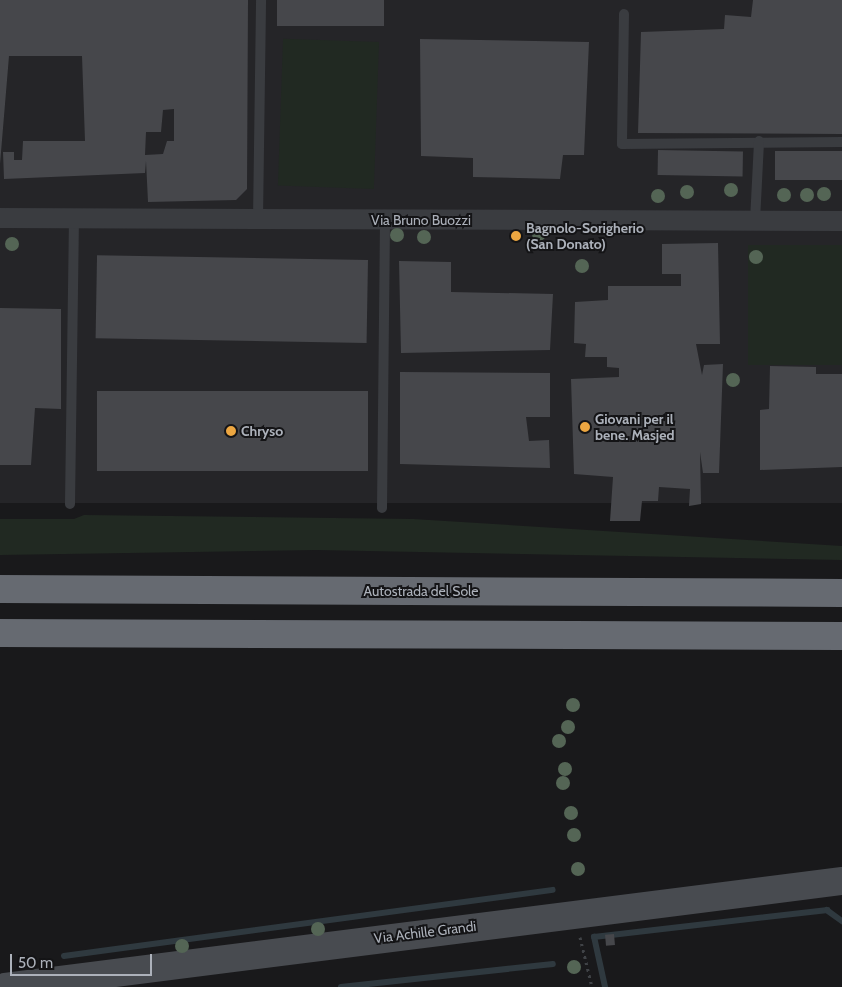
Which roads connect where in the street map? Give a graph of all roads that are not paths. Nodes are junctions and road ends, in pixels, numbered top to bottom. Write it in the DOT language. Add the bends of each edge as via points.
graph roads {
  1 [pos="261,0"];
  2 [pos="624,14"];
  3 [pos="759,141"];
  4 [pos="842,142"];
  5 [pos="0,218"];
  6 [pos="74,219"];
  7 [pos="258,219"];
  8 [pos="385,220"];
  9 [pos="755,221"];
  10 [pos="842,221"];
  11 [pos="70,504"];
  12 [pos="382,508"];
  13 [pos="0,589"];
  14 [pos="842,593"];
  15 [pos="0,632"];
  16 [pos="842,636"];
  17 [pos="842,881"];
  18 [pos="5,985"];
  1 -- 7 [label="lane"];
  2 -- 3 [label="lane" via="622,144"];
  3 -- 4 [label="lane"];
  3 -- 9 [label="lane"];
  5 -- 6 [label="street, Via Bruno Buozzi"];
  6 -- 7 [label="street, Via Bruno Buozzi"];
  6 -- 11 [label="lane"];
  7 -- 8 [label="street, Via Bruno Buozzi"];
  8 -- 9 [label="street, Via Bruno Buozzi"];
  8 -- 12 [label="lane"];
  9 -- 10 [label="street, Via Bruno Buozzi"];
  13 -- 14 [label="highway, Autostrada del Sole"];
  15 -- 16 [label="highway"];
  17 -- 18 [label="street, Via Achille Grandi"];
}
